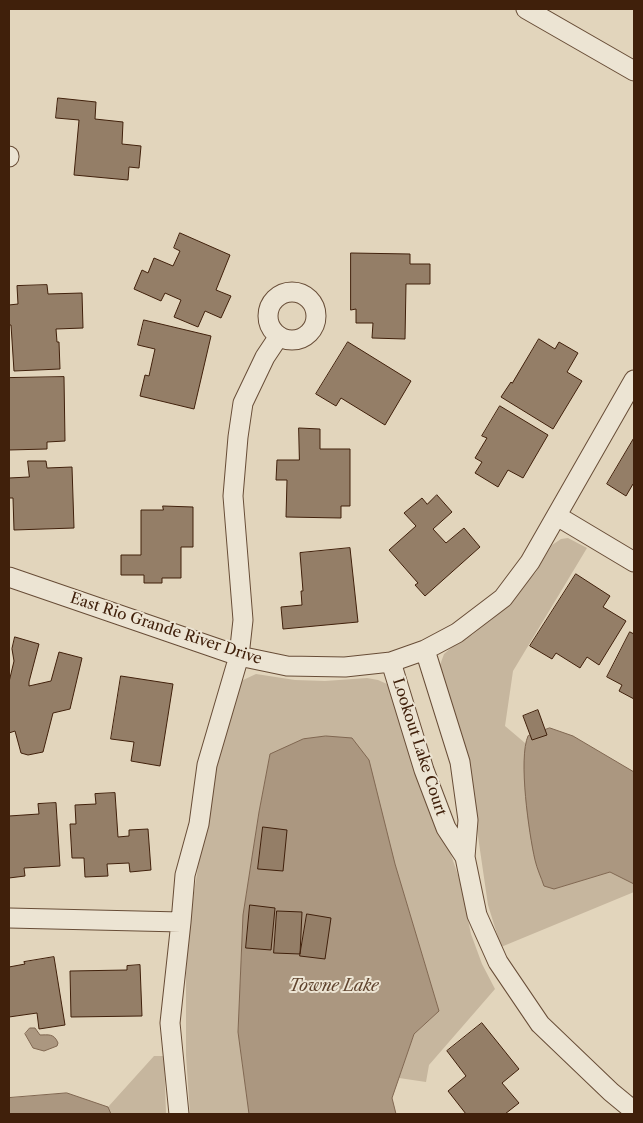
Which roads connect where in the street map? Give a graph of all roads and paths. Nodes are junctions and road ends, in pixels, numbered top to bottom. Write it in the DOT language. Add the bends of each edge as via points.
graph roads {
  1 [pos="526,9"];
  2 [pos="634,71"];
  3 [pos="279,336"];
  4 [pos="634,380"];
  5 [pos="557,516"];
  6 [pos="634,562"];
  7 [pos="9,577"];
  8 [pos="425,650"];
  9 [pos="239,656"];
  10 [pos="391,662"];
  11 [pos="465,857"];
  12 [pos="9,918"];
  13 [pos="181,922"];
  14 [pos="634,1111"];
  15 [pos="178,1114"];
  1 -- 2 [label="street"];
  3 -- 9 [label="street" via="243,403 238,437 233,496 243,620"];
  4 -- 5 [label="street, East Rio Grande River Drive"];
  5 -- 6 [label="street"];
  5 -- 8 [label="street, East Rio Grande River Drive" via="530,562 503,598 457,633"];
  7 -- 9 [label="street, East Rio Grande River Drive"];
  8 -- 10 [label="street, East Rio Grande River Drive"];
  8 -- 11 [label="street, Lookout Lake Court" via="460,762 468,820"];
  9 -- 10 [label="street, East Rio Grande River Drive" via="287,666 346,667"];
  9 -- 13 [label="street" via="207,765 199,824 184,875"];
  10 -- 11 [label="street, Lookout Lake Court" via="424,770 446,828"];
  11 -- 14 [label="street, Lookout Lake Court" via="477,915 508,978 540,1024"];
  12 -- 13 [label="street"];
  13 -- 15 [label="street" via="170,1023"];
}
